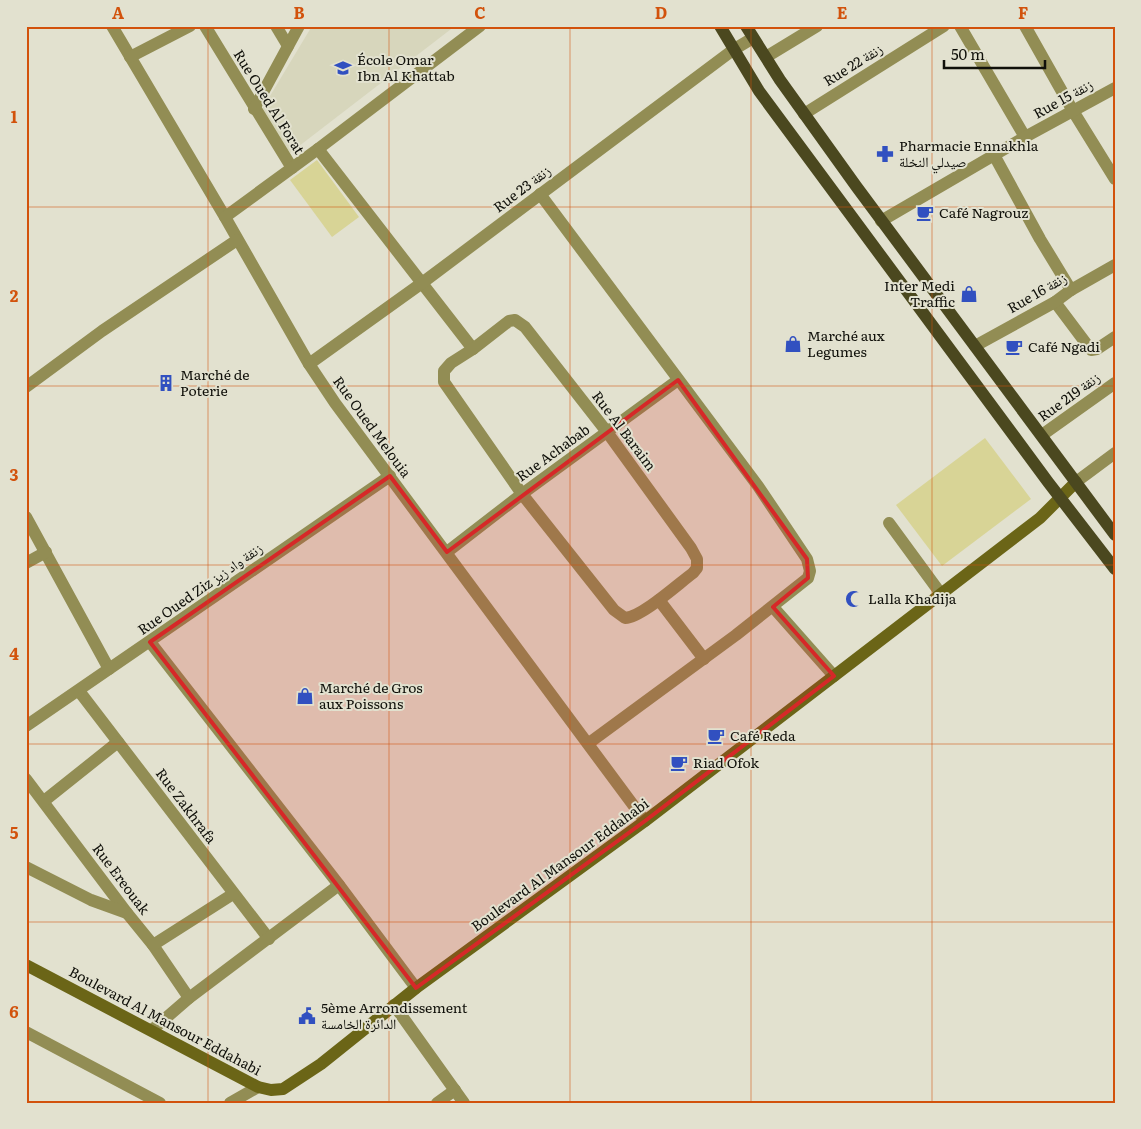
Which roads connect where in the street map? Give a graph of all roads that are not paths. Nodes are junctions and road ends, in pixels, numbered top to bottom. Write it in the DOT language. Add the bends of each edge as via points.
graph roads {
  1 [pos="112,26"];
  2 [pos="190,26"];
  3 [pos="205,26"];
  4 [pos="276,26"];
  5 [pos="299,26"];
  6 [pos="480,26"];
  7 [pos="720,26"];
  8 [pos="746,26"];
  9 [pos="817,26"];
  10 [pos="944,26"];
  11 [pos="960,26"];
  12 [pos="1025,26"];
  13 [pos="753,38"];
  14 [pos="288,46"];
  15 [pos="733,50"];
  16 [pos="130,57"];
  17 [pos="766,57"];
  18 [pos="1115,88"];
  19 [pos="254,109"];
  20 [pos="1073,111"];
  21 [pos="804,114"];
  22 [pos="1024,137"];
  23 [pos="318,150"];
  24 [pos="994,155"];
  25 [pos="292,168"];
  26 [pos="1115,180"];
  27 [pos="540,194"];
  28 [pos="225,217"];
  29 [pos="882,221"];
  30 [pos="237,240"];
  31 [pos="1115,265"];
  32 [pos="422,282"];
  33 [pos="1071,290"];
  34 [pos="1055,302"];
  35 [pos="1115,337"];
  36 [pos="975,346"];
  37 [pos="473,349"];
  38 [pos="308,364"];
  39 [pos="678,380"];
  40 [pos="1115,383"];
  41 [pos="26,387"];
  42 [pos="607,432"];
  43 [pos="1042,436"];
  44 [pos="1115,453"];
  45 [pos="390,476"];
  46 [pos="1076,482"];
  47 [pos="522,494"];
  48 [pos="1060,497"];
  49 [pos="26,517"];
  50 [pos="888,522"];
  51 [pos="1115,535"];
  52 [pos="46,552"];
  53 [pos="447,552"];
  54 [pos="26,563"];
  55 [pos="1115,569"];
  56 [pos="941,594"];
  57 [pos="659,600"];
  58 [pos="773,606"];
  59 [pos="150,642"];
  60 [pos="704,659"];
  61 [pos="109,669"];
  62 [pos="834,676"];
  63 [pos="79,691"];
  64 [pos="26,726"];
  65 [pos="118,742"];
  66 [pos="589,743"];
  67 [pos="26,779"];
  68 [pos="44,801"];
  69 [pos="645,821"];
  70 [pos="26,867"];
  71 [pos="339,886"];
  72 [pos="233,894"];
  73 [pos="127,913"];
  74 [pos="269,939"];
  75 [pos="153,945"];
  76 [pos="26,965"];
  77 [pos="416,988"];
  78 [pos="190,998"];
  79 [pos="394,1005"];
  80 [pos="152,1030"];
  81 [pos="26,1032"];
  82 [pos="258,1087"];
  83 [pos="454,1090"];
  84 [pos="238,1101"];
  85 [pos="160,1103"];
  86 [pos="437,1103"];
  87 [pos="464,1103"];
  1 -- 16 [label="street, Rue Oued Melouia"];
  2 -- 16 [label="street"];
  3 -- 19 [label="street, Rue Oued Al Forat"];
  4 -- 14 [label="street"];
  5 -- 14 [label="street"];
  6 -- 23 [label="street"];
  7 -- 15 [label="main road"];
  8 -- 13 [label="main road"];
  9 -- 17 [label="street"];
  10 -- 21 [label="street, Rue 22 زنقة"];
  11 -- 22 [label="street"];
  12 -- 20 [label="street"];
  13 -- 15 [label="street, Rue 23 زنقة"];
  13 -- 17 [label="main road"];
  14 -- 19 [label="street"];
  15 -- 27 [label="street, Rue 23 زنقة"];
  15 -- 48 [label="main road" via="759,91"];
  16 -- 28 [label="street, Rue Oued Melouia"];
  17 -- 21 [label="main road"];
  18 -- 20 [label="street, Rue 15 زنقة"];
  19 -- 25 [label="street, Rue Oued Al Forat"];
  20 -- 22 [label="street, Rue 15 زنقة"];
  20 -- 26 [label="street"];
  21 -- 29 [label="main road"];
  22 -- 24 [label="street, Rue 15 زنقة"];
  23 -- 25 [label="street"];
  23 -- 32 [label="street"];
  24 -- 29 [label="street, Rue 15 زنقة"];
  24 -- 33 [label="street"];
  25 -- 28 [label="street"];
  27 -- 32 [label="street, Rue 23 زنقة"];
  27 -- 39 [label="street"];
  28 -- 30 [label="street, Rue Oued Melouia"];
  29 -- 36 [label="main road"];
  30 -- 38 [label="street, Rue Oued Melouia"];
  30 -- 41 [label="street"];
  31 -- 33 [label="street, Rue 16 زنقة"];
  32 -- 37 [label="street"];
  32 -- 38 [label="street, Rue 23 زنقة"];
  33 -- 34 [label="street, Rue 16 زنقة"];
  34 -- 35 [label="street" via="1090,350 1096,350"];
  34 -- 36 [label="street, Rue 16 زنقة"];
  36 -- 43 [label="main road"];
  37 -- 42 [label="street, Rue Al Baraim" via="509,321 520,322"];
  37 -- 47 [label="street, Rue Al Baraim" via="446,368 444,382"];
  38 -- 45 [label="street, Rue Oued Melouia"];
  39 -- 42 [label="street, Rue Achabab"];
  39 -- 58 [label="street" via="758,486 807,559 808,578"];
  40 -- 43 [label="street, Rue 219 زنقة"];
  42 -- 47 [label="street, Rue Achabab"];
  42 -- 57 [label="street, Rue Al Baraim" via="697,559 693,573"];
  43 -- 46 [label="main road"];
  44 -- 46 [label="street"];
  45 -- 53 [label="street, Rue Oued Melouia"];
  45 -- 59 [label="street, Rue Oued Ziz زنقة واد زيز"];
  46 -- 48 [label="main road, Boulevard Al Mansour Eddahabi"];
  46 -- 51 [label="main road"];
  47 -- 53 [label="street, Rue Achabab"];
  47 -- 57 [label="street, Rue Al Baraim" via="619,614 631,618"];
  48 -- 55 [label="main road"];
  48 -- 56 [label="main road, Boulevard Al Mansour Eddahabi" via="1040,518"];
  49 -- 52 [label="street"];
  50 -- 56 [label="street"];
  52 -- 54 [label="street"];
  52 -- 61 [label="street"];
  53 -- 66 [label="street, Rue Oued Melouia"];
  56 -- 62 [label="main road, Boulevard Al Mansour Eddahabi"];
  57 -- 60 [label="street"];
  58 -- 60 [label="street"];
  58 -- 62 [label="street"];
  59 -- 61 [label="street, Rue Oued Ziz زنقة واد زيز"];
  59 -- 71 [label="street"];
  60 -- 66 [label="street"];
  61 -- 63 [label="street, Rue Oued Ziz زنقة واد زيز"];
  62 -- 69 [label="main road, Boulevard Al Mansour Eddahabi"];
  63 -- 64 [label="street, Rue Oued Ziz زنقة واد زيز"];
  63 -- 65 [label="street, Rue Zakhrafa"];
  65 -- 68 [label="street"];
  65 -- 72 [label="street, Rue Zakhrafa"];
  66 -- 69 [label="street, Rue Oued Melouia"];
  67 -- 68 [label="street, Rue Ereouak"];
  68 -- 73 [label="street, Rue Ereouak"];
  69 -- 77 [label="main road, Boulevard Al Mansour Eddahabi"];
  70 -- 73 [label="street" via="91,900"];
  71 -- 74 [label="street"];
  71 -- 77 [label="street"];
  72 -- 74 [label="street, Rue Zakhrafa"];
  72 -- 75 [label="street"];
  73 -- 75 [label="street, Rue Ereouak"];
  74 -- 78 [label="street"];
  75 -- 78 [label="street, Rue Ereouak"];
  76 -- 80 [label="main road, Boulevard Al Mansour Eddahabi"];
  77 -- 79 [label="main road, Boulevard Al Mansour Eddahabi"];
  78 -- 80 [label="street"];
  79 -- 82 [label="main road, Boulevard Al Mansour Eddahabi" via="328,1060 284,1089"];
  79 -- 83 [label="street"];
  80 -- 82 [label="main road, Boulevard Al Mansour Eddahabi"];
  81 -- 85 [label="street"];
  82 -- 84 [label="street"];
  83 -- 86 [label="street"];
  83 -- 87 [label="street"];
}
